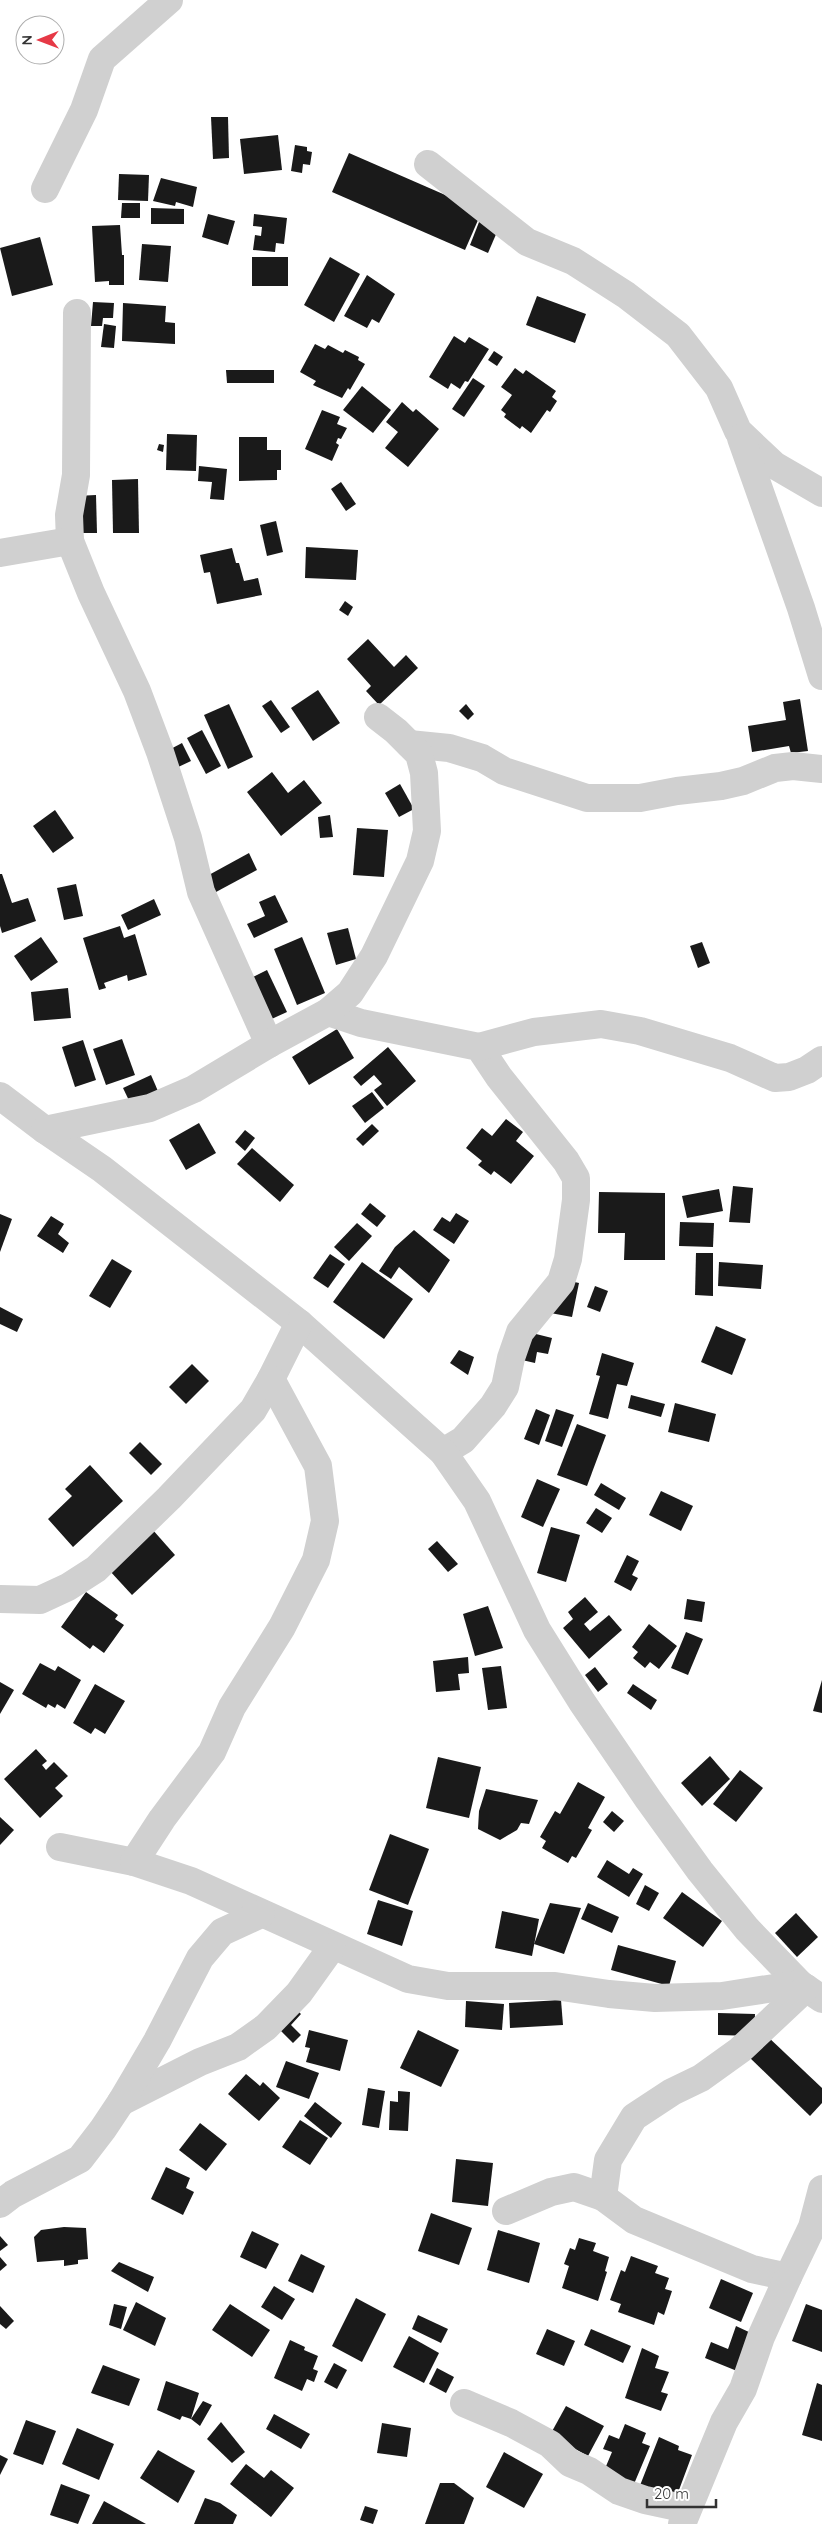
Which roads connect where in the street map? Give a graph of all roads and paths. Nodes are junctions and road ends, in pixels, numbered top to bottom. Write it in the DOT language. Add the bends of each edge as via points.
graph roads {
  1 [pos="169,0"];
  2 [pos="428,164"];
  3 [pos="46,189"];
  4 [pos="78,313"];
  5 [pos="738,431"];
  6 [pos="822,493"];
  7 [pos="70,541"];
  8 [pos="0,553"];
  9 [pos="822,676"];
  10 [pos="378,717"];
  11 [pos="409,744"];
  12 [pos="822,769"];
  13 [pos="328,1012"];
  14 [pos="269,1044"];
  15 [pos="479,1047"];
  16 [pos="822,1060"];
  17 [pos="0,1096"];
  18 [pos="45,1130"];
  19 [pos="299,1323"];
  20 [pos="272,1379"];
  21 [pos="443,1452"];
  22 [pos="0,1599"];
  23 [pos="60,1847"];
  24 [pos="134,1862"];
  25 [pos="261,1914"];
  26 [pos="332,1947"];
  27 [pos="809,1990"];
  28 [pos="121,2102"];
  29 [pos="822,2189"];
  30 [pos="603,2197"];
  31 [pos="0,2204"];
  32 [pos="506,2211"];
  33 [pos="788,2277"];
  34 [pos="464,2402"];
  35 [pos="684,2517"];
  1 -- 3 [label="street" via="102,59 84,110"];
  2 -- 5 [label="street" via="527,242 573,261 626,295 678,335 719,388"];
  4 -- 7 [label="street" via="76,475 69,515"];
  5 -- 6 [label="street" via="774,465"];
  5 -- 9 [label="street"];
  7 -- 8 [label="street"];
  7 -- 14 [label="street" via="157,743 188,838 201,892"];
  10 -- 11 [label="street"];
  11 -- 12 [label="street" via="449,748 482,758 504,771 587,798 640,798 676,790 721,786 743,782 775,768"];
  11 -- 13 [label="street" via="419,754 424,773 427,832 420,861 374,956 350,993"];
  13 -- 14 [label="street"];
  13 -- 15 [label="street" via="362,1023"];
  14 -- 18 [label="street" via="194,1089 150,1108"];
  15 -- 16 [label="street" via="534,1032 601,1024 640,1031 730,1058 775,1078 790,1077"];
  15 -- 21 [label="street" via="566,1161 576,1178 576,1200 568,1259 561,1282 520,1332 505,1387 493,1406 463,1440"];
  17 -- 18 [label="street"];
  18 -- 19 [label="street" via="102,1169"];
  19 -- 20 [label="street"];
  19 -- 21 [label="street"];
  20 -- 22 [label="street" via="253,1410 237,1428 96,1569 40,1600"];
  20 -- 24 [label="street" via="318,1466 324,1522 316,1560 282,1627 232,1707 212,1752"];
  21 -- 27 [label="street" via="477,1501 537,1630 582,1702 700,1871 747,1929"];
  23 -- 24 [label="street"];
  24 -- 25 [label="street" via="191,1881"];
  25 -- 26 [label="street"];
  25 -- 28 [label="street" via="222,1932 200,1958"];
  26 -- 27 [label="street" via="408,1979 448,1986 555,1986 655,1998"];
  26 -- 28 [label="street" via="299,1993 266,2027 238,2048 200,2062"];
  27 -- 30 [label="street" via="740,2050 701,2078 634,2117 608,2160"];
  28 -- 31 [label="street" via="80,2159"];
  29 -- 33 [label="street" via="812,2227"];
  30 -- 32 [label="street" via="574,2187 551,2192"];
  30 -- 33 [label="street" via="634,2220 752,2269"];
  33 -- 35 [label="street" via="761,2337 743,2389 724,2422"];
  34 -- 35 [label="street" via="550,2444 570,2463 620,2491"];
}
